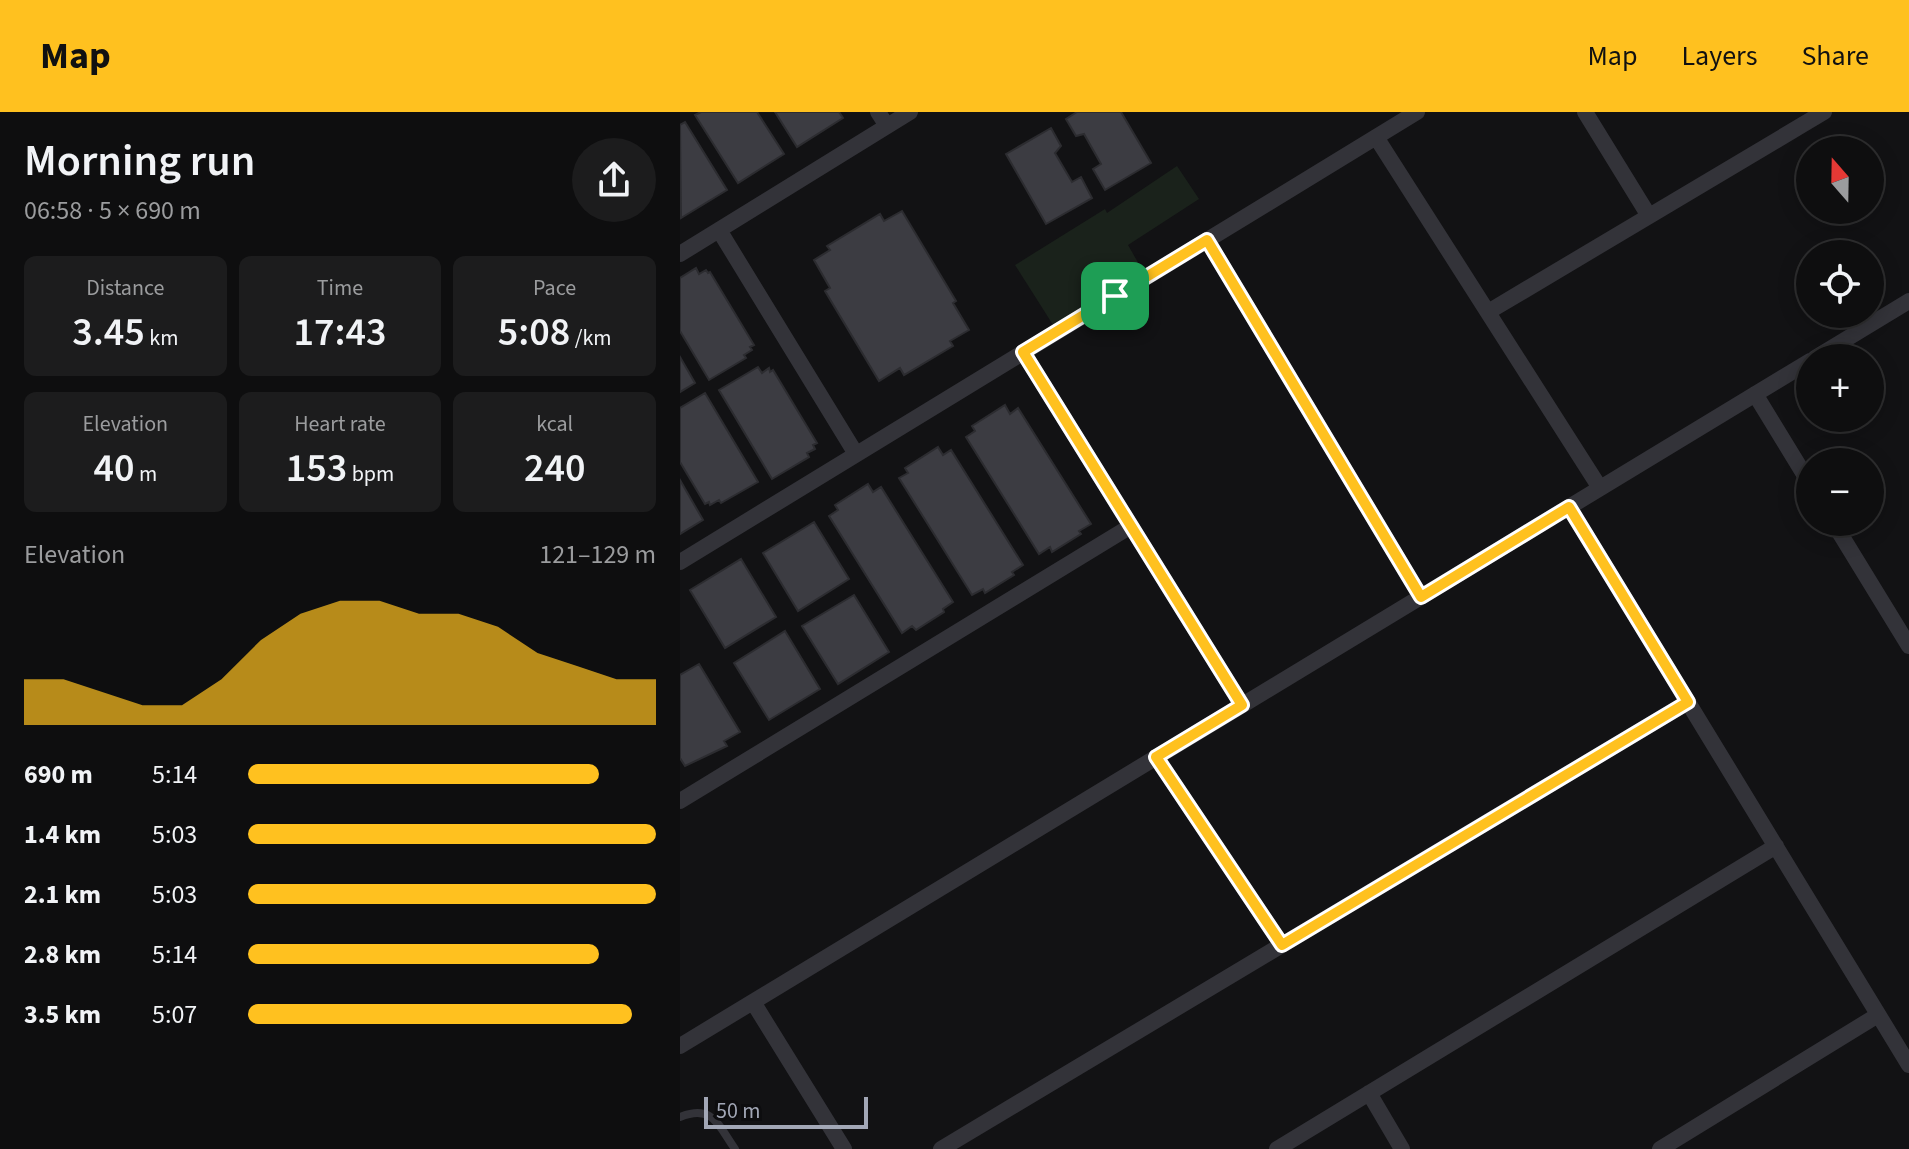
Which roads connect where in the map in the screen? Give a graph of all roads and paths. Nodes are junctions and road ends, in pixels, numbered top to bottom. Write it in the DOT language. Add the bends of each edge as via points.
graph roads {
  1 [pos="910,112"];
  2 [pos="1417,112"];
  3 [pos="1585,112"];
  4 [pos="1821,113"];
  5 [pos="883,119"];
  6 [pos="1376,137"];
  7 [pos="1649,216"];
  8 [pos="719,230"];
  9 [pos="1207,240"];
  10 [pos="680,254"];
  11 [pos="1909,301"];
  12 [pos="1488,312"];
  13 [pos="1838,344"];
  14 [pos="1023,352"];
  15 [pos="1796,369"];
  16 [pos="1755,394"];
  17 [pos="856,454"];
  18 [pos="1796,461"];
  19 [pos="1600,488"];
  20 [pos="1569,507"];
  21 [pos="1131,526"];
  22 [pos="1842,536"];
  23 [pos="680,562"];
  24 [pos="1421,597"];
  25 [pos="1909,646"];
  26 [pos="1688,702"];
  27 [pos="1242,705"];
  28 [pos="1156,757"];
  29 [pos="680,801"];
  30 [pos="1776,846"];
  31 [pos="1282,945"];
  32 [pos="753,1002"];
  33 [pos="1878,1015"];
  34 [pos="680,1046"];
  35 [pos="1909,1065"];
  36 [pos="1369,1093"];
  37 [pos="680,1117"];
  38 [pos="735,1149"];
  39 [pos="844,1149"];
  40 [pos="941,1149"];
  41 [pos="1277,1149"];
  42 [pos="1402,1149"];
  43 [pos="1660,1149"];
  1 -- 5 [label="street"];
  2 -- 6 [label="street"];
  3 -- 7 [label="street"];
  4 -- 7 [label="street"];
  5 -- 8 [label="street"];
  6 -- 9 [label="street"];
  6 -- 12 [label="street"];
  7 -- 12 [label="street"];
  8 -- 10 [label="street"];
  8 -- 17 [label="street"];
  9 -- 14 [label="street"];
  9 -- 24 [label="street"];
  11 -- 13 [label="street"];
  12 -- 19 [label="street"];
  14 -- 17 [label="street"];
  14 -- 21 [label="street"];
  15 -- 16 [label="street"];
  16 -- 18 [label="street"];
  16 -- 19 [label="street"];
  17 -- 23 [label="street"];
  19 -- 20 [label="street"];
  20 -- 24 [label="street"];
  20 -- 26 [label="street"];
  21 -- 27 [label="street"];
  21 -- 29 [label="street"];
  22 -- 25 [label="street"];
  24 -- 27 [label="street"];
  26 -- 30 [label="street"];
  26 -- 31 [label="street"];
  27 -- 28 [label="street"];
  28 -- 31 [label="street"];
  28 -- 32 [label="street"];
  30 -- 33 [label="street"];
  30 -- 36 [label="street"];
  31 -- 40 [label="street"];
  32 -- 34 [label="street"];
  32 -- 39 [label="street"];
  33 -- 35 [label="street"];
  33 -- 43 [label="street"];
  36 -- 41 [label="street"];
  36 -- 42 [label="street"];
  37 -- 38 [label="lane" via="706,1113"];
}
